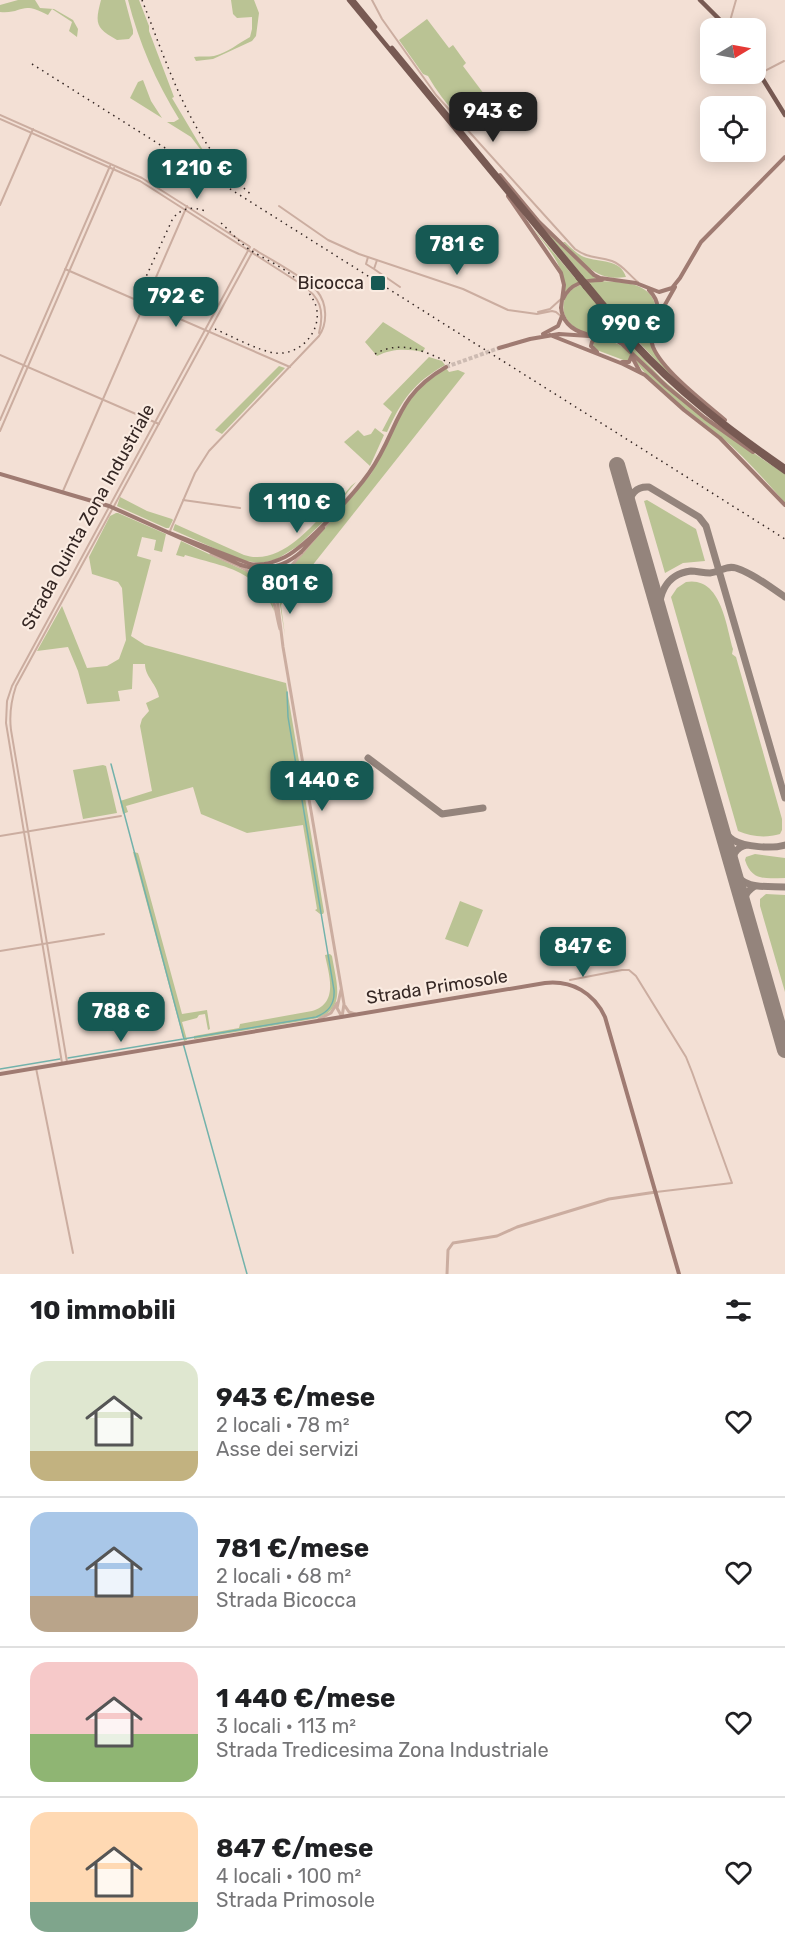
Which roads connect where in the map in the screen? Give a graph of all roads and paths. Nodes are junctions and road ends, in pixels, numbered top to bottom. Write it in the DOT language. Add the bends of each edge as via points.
graph roads {
  1 [pos="351,0"];
  2 [pos="372,0"];
  3 [pos="700,0"];
  4 [pos="736,0"];
  5 [pos="718,18"];
  6 [pos="731,18"];
  7 [pos="784,62"];
  8 [pos="766,71"];
  9 [pos="765,84"];
  10 [pos="785,115"];
  11 [pos="0,117"];
  12 [pos="33,129"];
  13 [pos="31,133"];
  14 [pos="75,150"];
  15 [pos="785,157"];
  16 [pos="484,160"];
  17 [pos="110,165"];
  18 [pos="114,167"];
  19 [pos="107,179"];
  20 [pos="499,183"];
  21 [pos="97,201"];
  22 [pos="0,205"];
  23 [pos="279,206"];
  24 [pos="186,208"];
  25 [pos="251,250"];
  26 [pos="71,256"];
  27 [pos="368,257"];
  28 [pos="75,258"];
  29 [pos="376,260"];
  30 [pos="623,268"];
  31 [pos="65,269"];
  32 [pos="374,269"];
  33 [pos="69,271"];
  34 [pos="579,278"];
  35 [pos="680,278"];
  36 [pos="611,279"];
  37 [pos="624,280"];
  38 [pos="643,286"];
  39 [pos="400,287"];
  40 [pos="565,294"];
  41 [pos="561,299"];
  42 [pos="144,303"];
  43 [pos="532,313"];
  44 [pos="562,315"];
  45 [pos="657,320"];
  46 [pos="42,322"];
  47 [pos="46,324"];
  48 [pos="207,331"];
  49 [pos="550,335"];
  50 [pos="592,336"];
  51 [pos="602,337"];
  52 [pos="530,339"];
  53 [pos="632,340"];
  54 [pos="499,348"];
  55 [pos="631,353"];
  56 [pos="600,354"];
  57 [pos="0,355"];
  58 [pos="611,359"];
  59 [pos="23,365"];
  60 [pos="27,367"];
  61 [pos="290,367"];
  62 [pos="446,367"];
  63 [pos="641,372"];
  64 [pos="103,400"];
  65 [pos="163,407"];
  66 [pos="167,409"];
  67 [pos="0,420"];
  68 [pos="155,422"];
  69 [pos="159,424"];
  70 [pos="0,431"];
  71 [pos="765,453"];
  72 [pos="772,462"];
  73 [pos="785,469"];
  74 [pos="0,474"];
  75 [pos="63,491"];
  76 [pos="183,500"];
  77 [pos="785,505"];
  78 [pos="111,507"];
  79 [pos="340,507"];
  80 [pos="240,508"];
  81 [pos="122,511"];
  82 [pos="335,514"];
  83 [pos="108,517"];
  84 [pos="170,533"];
  85 [pos="200,547"];
  86 [pos="285,557"];
  87 [pos="254,565"];
  88 [pos="274,573"];
  89 [pos="277,593"];
  90 [pos="278,624"];
  91 [pos="282,638"];
  92 [pos="5,719"];
  93 [pos="10,719"];
  94 [pos="11,724"];
  95 [pos="6,726"];
  96 [pos="121,816"];
  97 [pos="24,832"];
  98 [pos="28,832"];
  99 [pos="0,836"];
  100 [pos="104,934"];
  101 [pos="43,944"];
  102 [pos="47,944"];
  103 [pos="0,951"];
  104 [pos="570,980"];
  105 [pos="341,990"];
  106 [pos="56,996"];
  107 [pos="51,997"];
  108 [pos="338,1003"];
  109 [pos="344,1004"];
  110 [pos="357,1014"];
  111 [pos="342,1017"];
  112 [pos="309,1022"];
  113 [pos="66,1054"];
  114 [pos="61,1055"];
  115 [pos="65,1063"];
  116 [pos="36,1068"];
  117 [pos="0,1074"];
  118 [pos="656,1192"];
  119 [pos="73,1253"];
  120 [pos="447,1274"];
  121 [pos="679,1274"];
  1 -- 16 [label="main road"];
  1 -- 20 [label="main road"];
  2 -- 30 [label="street" via="381,19 436,95 575,249"];
  3 -- 5 [label="main road"];
  4 -- 6 [label="street"];
  7 -- 8 [label="street"];
  9 -- 10 [label="main road"];
  11 -- 12 [label="street"];
  11 -- 13 [label="street"];
  12 -- 13 [label="street"];
  12 -- 14 [label="street"];
  13 -- 14 [label="street"];
  13 -- 22 [label="street"];
  14 -- 17 [label="street"];
  15 -- 35 [label="main road" via="703,240"];
  16 -- 34 [label="main road"];
  16 -- 36 [label="main road" via="587,269 600,278"];
  17 -- 18 [label="street"];
  17 -- 19 [label="street"];
  18 -- 19 [label="street"];
  18 -- 24 [label="street" via="142,178"];
  19 -- 21 [label="street"];
  20 -- 34 [label="main road"];
  20 -- 41 [label="main road" via="559,268 563,281"];
  21 -- 26 [label="street"];
  21 -- 28 [label="street"];
  23 -- 27 [label="street" via="339,247"];
  24 -- 25 [label="street"];
  24 -- 42 [label="street"];
  25 -- 48 [label="street, Strada Quinta Zona Industriale"];
  25 -- 61 [label="street" via="315,289 323,303 325,322 319,336"];
  26 -- 28 [label="street"];
  26 -- 31 [label="street"];
  27 -- 29 [label="street"];
  27 -- 32 [label="street" via="366,264"];
  28 -- 33 [label="street"];
  29 -- 32 [label="street"];
  29 -- 43 [label="street" via="463,289 508,310"];
  30 -- 37 [label="street" via="628,276"];
  30 -- 38 [label="street"];
  31 -- 33 [label="street"];
  31 -- 46 [label="street"];
  32 -- 39 [label="street"];
  33 -- 42 [label="street"];
  33 -- 47 [label="street"];
  34 -- 53 [label="main road, bridge"];
  35 -- 38 [label="main road" via="667,291"];
  35 -- 45 [label="main road"];
  36 -- 37 [label="main road"];
  36 -- 40 [label="main road" via="583,282"];
  37 -- 38 [label="main road"];
  38 -- 45 [label="main road" via="656,299"];
  40 -- 41 [label="street"];
  40 -- 44 [label="main road"];
  41 -- 43 [label="street" via="550,309"];
  41 -- 44 [label="main road"];
  42 -- 48 [label="street"];
  42 -- 64 [label="street"];
  43 -- 44 [label="street" via="552,311"];
  44 -- 50 [label="main road" via="574,329"];
  44 -- 52 [label="main road" via="556,329"];
  45 -- 51 [label="main road" via="640,334"];
  45 -- 71 [label="main road" via="651,340 659,356 696,395"];
  46 -- 47 [label="street"];
  46 -- 59 [label="street"];
  47 -- 60 [label="street"];
  48 -- 61 [label="street"];
  48 -- 65 [label="street, Strada Quinta Zona Industriale"];
  48 -- 66 [label="street, Strada Quinta Zona Industriale"];
  49 -- 50 [label="main road"];
  49 -- 52 [label="main road"];
  49 -- 56 [label="main road"];
  50 -- 51 [label="main road"];
  51 -- 55 [label="main road" via="616,340"];
  51 -- 56 [label="main road" via="593,340 591,346"];
  52 -- 54 [label="main road"];
  53 -- 71 [label="main road" via="701,405"];
  53 -- 72 [label="main road" via="698,408"];
  55 -- 58 [label="main road" via="627,363"];
  55 -- 63 [label="main road"];
  55 -- 72 [label="main road" via="695,410"];
  56 -- 58 [label="main road"];
  57 -- 59 [label="street"];
  58 -- 63 [label="main road"];
  59 -- 60 [label="street"];
  59 -- 67 [label="street"];
  60 -- 64 [label="street"];
  60 -- 70 [label="street"];
  61 -- 76 [label="street" via="210,451"];
  62 -- 79 [label="main road" via="409,397 373,467"];
  63 -- 77 [label="main road" via="720,438"];
  64 -- 68 [label="street"];
  64 -- 75 [label="street"];
  65 -- 66 [label="street"];
  65 -- 68 [label="street, Strada Quinta Zona Industriale"];
  66 -- 69 [label="street, Strada Quinta Zona Industriale"];
  68 -- 69 [label="street"];
  68 -- 78 [label="street, Strada Quinta Zona Industriale"];
  69 -- 78 [label="street, Strada Quinta Zona Industriale"];
  71 -- 73 [label="main road"];
  72 -- 73 [label="main road"];
  74 -- 75 [label="main road"];
  75 -- 78 [label="main road"];
  76 -- 80 [label="street"];
  76 -- 84 [label="street"];
  78 -- 81 [label="main road"];
  78 -- 83 [label="street, Strada Quinta Zona Industriale"];
  78 -- 92 [label="street, Strada Quinta Zona Industriale" via="12,686"];
  79 -- 82 [label="main road"];
  79 -- 86 [label="main road"];
  81 -- 83 [label="street"];
  81 -- 84 [label="main road"];
  82 -- 85 [label="main road, bridge" via="301,552 276,567 241,565"];
  82 -- 89 [label="street" via="286,572"];
  83 -- 93 [label="street, Strada Quinta Zona Industriale" via="16,686"];
  84 -- 85 [label="main road"];
  84 -- 87 [label="main road"];
  85 -- 90 [label="street" via="262,580 272,598"];
  86 -- 87 [label="main road"];
  86 -- 88 [label="street"];
  87 -- 88 [label="street" via="268,567"];
  88 -- 89 [label="street"];
  88 -- 90 [label="street"];
  89 -- 91 [label="street"];
  90 -- 91 [label="street"];
  91 -- 105 [label="street"];
  92 -- 93 [label="street"];
  92 -- 95 [label="street, Strada Quinta Zona Industriale"];
  93 -- 94 [label="street, Strada Quinta Zona Industriale"];
  94 -- 95 [label="street"];
  94 -- 98 [label="street, Strada Quinta Zona Industriale"];
  95 -- 97 [label="street, Strada Quinta Zona Industriale"];
  96 -- 98 [label="street"];
  97 -- 98 [label="street"];
  97 -- 99 [label="street"];
  97 -- 101 [label="street, Strada Quinta Zona Industriale"];
  98 -- 102 [label="street, Strada Quinta Zona Industriale"];
  100 -- 102 [label="street"];
  101 -- 102 [label="street"];
  101 -- 103 [label="street"];
  101 -- 107 [label="street, Strada Quinta Zona Industriale"];
  102 -- 106 [label="street, Strada Quinta Zona Industriale"];
  104 -- 118 [label="street" via="622,970 633,973 686,1057 696,1081 732,1183"];
  105 -- 108 [label="street"];
  105 -- 109 [label="street"];
  106 -- 107 [label="street"];
  106 -- 113 [label="street, Strada Quinta Zona Industriale"];
  107 -- 114 [label="street, Strada Quinta Zona Industriale"];
  108 -- 111 [label="street"];
  108 -- 112 [label="street" via="328,1016"];
  109 -- 110 [label="street" via="349,1012"];
  109 -- 111 [label="street"];
  110 -- 111 [label="main road, Strada Primosole"];
  110 -- 118 [label="main road, Strada Primosole" via="549,982 565,983 584,991 606,1017"];
  111 -- 112 [label="main road, Strada Primosole"];
  112 -- 115 [label="main road, Strada Primosole"];
  113 -- 114 [label="street"];
  113 -- 115 [label="street, Strada Quinta Zona Industriale"];
  114 -- 115 [label="street, Strada Quinta Zona Industriale"];
  115 -- 116 [label="main road, Strada Primosole"];
  116 -- 117 [label="main road, Strada Primosole"];
  116 -- 119 [label="street"];
  118 -- 120 [label="street" via="609,1199 497,1236 458,1241 448,1250"];
  118 -- 121 [label="main road, Strada Primosole"];
}
